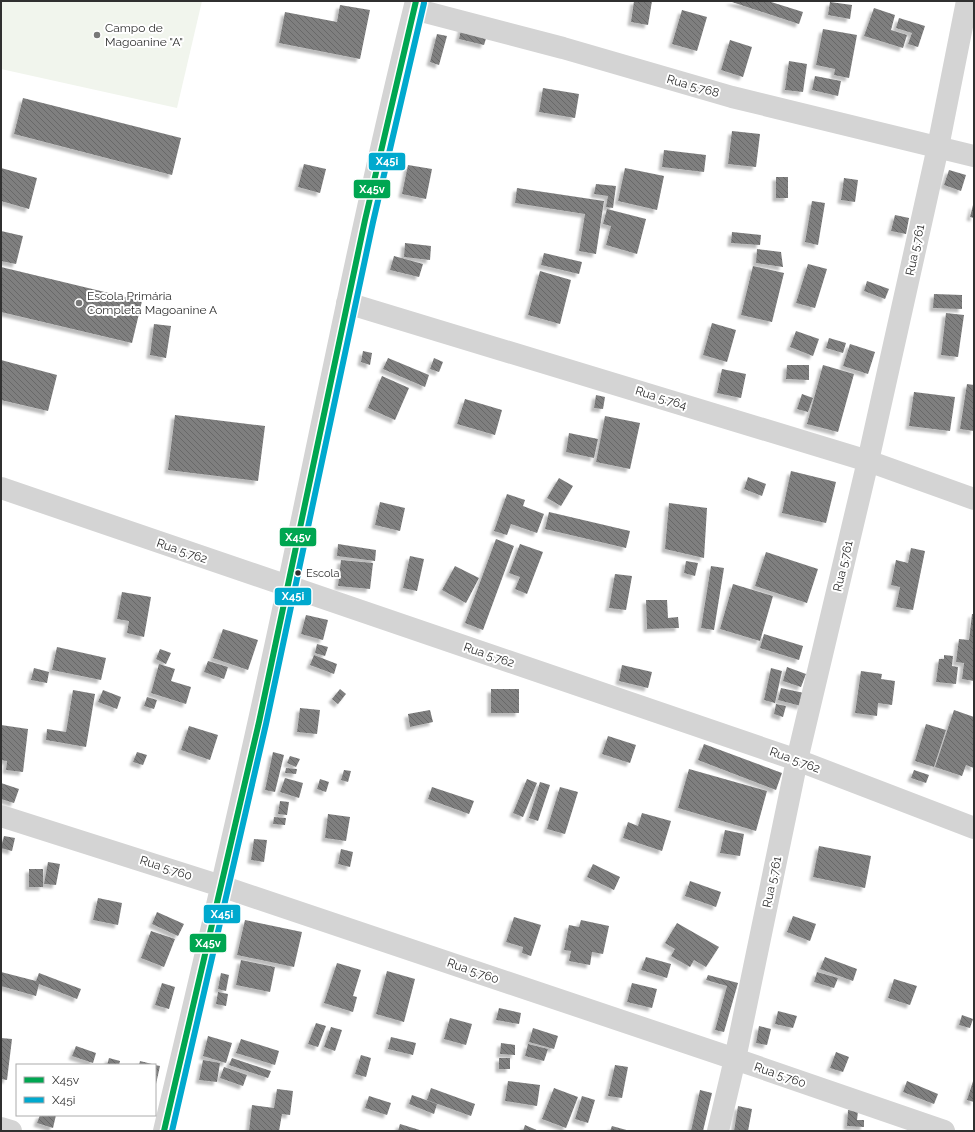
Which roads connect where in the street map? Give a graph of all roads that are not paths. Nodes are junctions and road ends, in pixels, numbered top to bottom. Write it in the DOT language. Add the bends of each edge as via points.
graph roads {
  1 [pos="967,1"];
  2 [pos="415,5"];
  3 [pos="938,147"];
  4 [pos="974,156"];
  5 [pos="347,303"];
  6 [pos="868,461"];
  7 [pos="1,488"];
  8 [pos="974,498"];
  9 [pos="289,579"];
  10 [pos="797,760"];
  11 [pos="1,816"];
  12 [pos="974,828"];
  13 [pos="221,886"];
  14 [pos="735,1059"];
  15 [pos="1,1128"];
  16 [pos="11,1131"];
  17 [pos="164,1131"];
  18 [pos="718,1131"];
  19 [pos="944,1131"];
  1 -- 3 [label="street, Rua 5.761"];
  2 -- 3 [label="street, Rua 5.768" via="732,97"];
  2 -- 5 [label="street"];
  3 -- 4 [label="street, Rua 5.768"];
  3 -- 6 [label="street, Rua 5.761"];
  5 -- 6 [label="street, Rua 5.764"];
  5 -- 9 [label="street"];
  6 -- 8 [label="street, Rua 5.764"];
  6 -- 10 [label="street, Rua 5.761"];
  7 -- 9 [label="street, Rua 5.762"];
  9 -- 10 [label="street, Rua 5.762"];
  9 -- 13 [label="street"];
  10 -- 12 [label="street, Rua 5.762"];
  10 -- 14 [label="street, Rua 5.761"];
  11 -- 13 [label="street, Rua 5.760"];
  13 -- 14 [label="street, Rua 5.760"];
  13 -- 17 [label="street"];
  14 -- 18 [label="street, Rua 5.761"];
  14 -- 19 [label="street, Rua 5.760"];
  15 -- 16 [label="street"];
}
